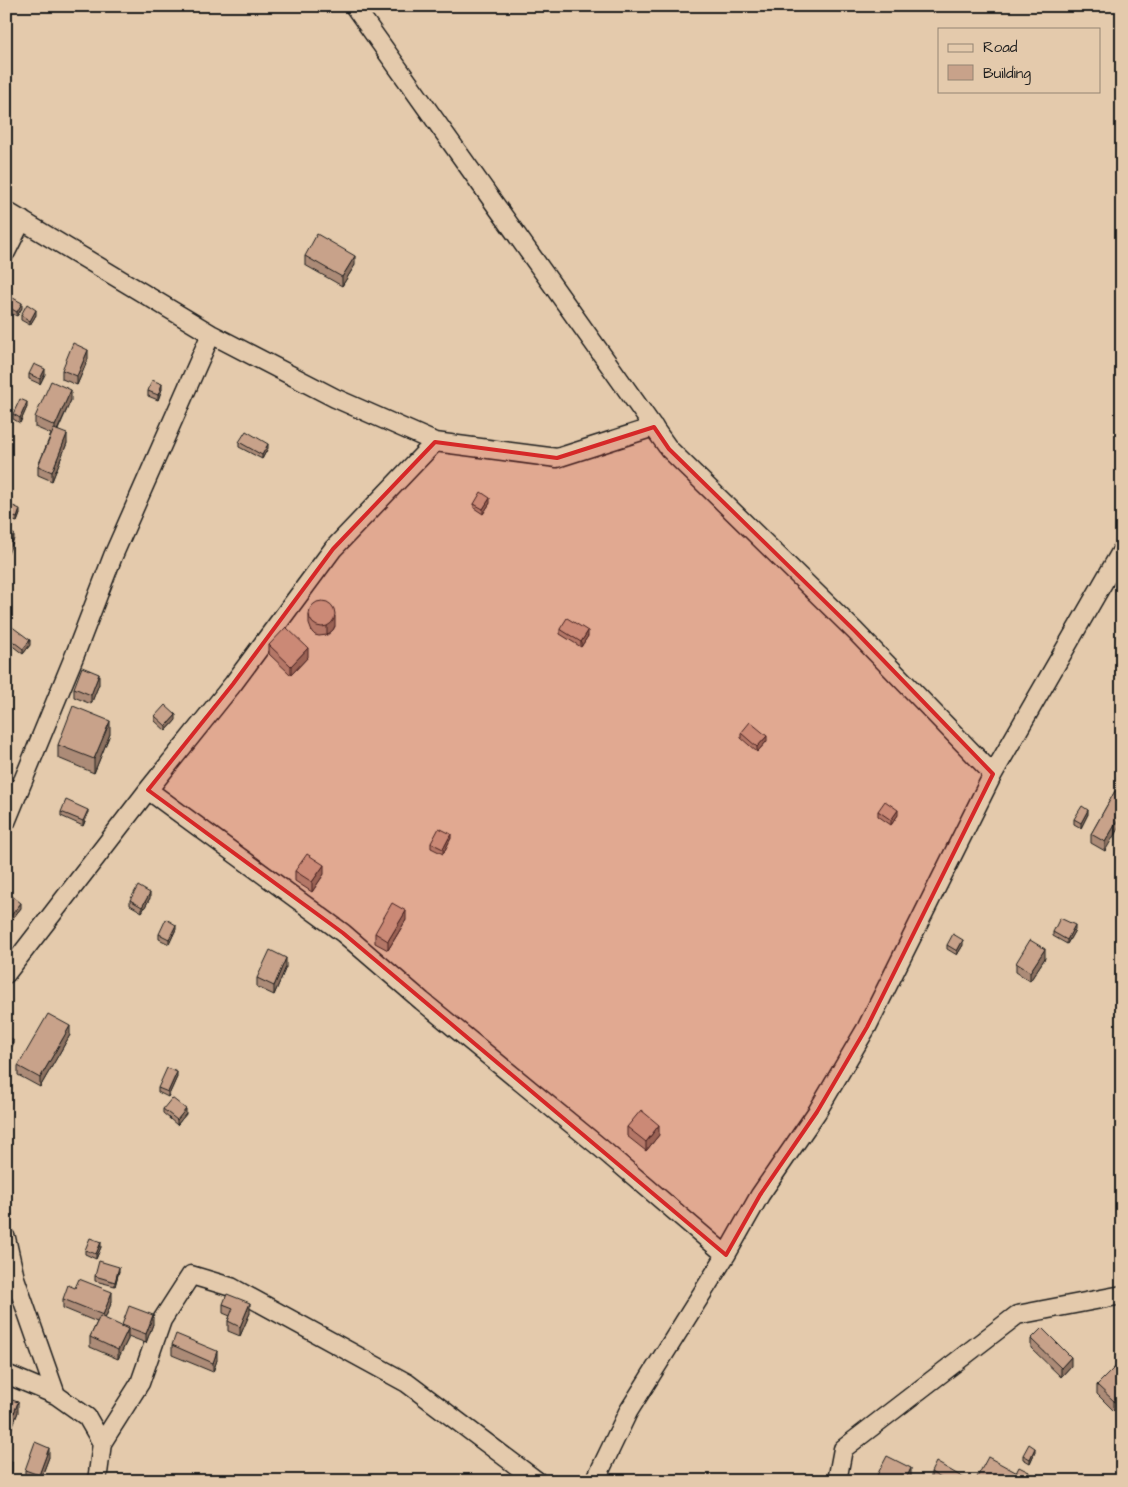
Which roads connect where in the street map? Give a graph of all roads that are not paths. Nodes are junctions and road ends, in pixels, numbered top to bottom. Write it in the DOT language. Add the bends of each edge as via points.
graph roads {
  1 [pos="354,6"];
  2 [pos="6,211"];
  3 [pos="22,220"];
  4 [pos="6,252"];
  5 [pos="211,334"];
  6 [pos="654,427"];
  7 [pos="435,442"];
  8 [pos="1122,550"];
  9 [pos="992,774"];
  10 [pos="148,790"];
  11 [pos="6,822"];
  12 [pos="6,974"];
  13 [pos="6,1238"];
  14 [pos="726,1255"];
  15 [pos="1122,1295"];
  16 [pos="6,1374"];
  17 [pos="56,1395"];
  18 [pos="102,1443"];
  19 [pos="97,1481"];
  20 [pos="537,1481"];
  21 [pos="594,1481"];
  22 [pos="837,1481"];
  1 -- 6 [label="street"];
  2 -- 3 [label="street"];
  3 -- 4 [label="street"];
  3 -- 5 [label="street"];
  5 -- 7 [label="street" via="335,398"];
  5 -- 11 [label="street" via="113,556"];
  6 -- 7 [label="street" via="557,458"];
  6 -- 9 [label="street" via="669,449 855,631"];
  7 -- 10 [label="street" via="333,549 233,684"];
  8 -- 9 [label="street"];
  9 -- 14 [label="street" via="866,1027 817,1112 760,1195"];
  10 -- 12 [label="street"];
  10 -- 14 [label="street" via="342,933"];
  13 -- 17 [label="street" via="15,1278"];
  14 -- 21 [label="street" via="628,1412"];
  15 -- 22 [label="street" via="1017,1316 843,1449"];
  16 -- 17 [label="street"];
  17 -- 18 [label="street" via="86,1417"];
  18 -- 19 [label="street"];
  18 -- 20 [label="street" via="140,1383 162,1320 191,1275 231,1287 407,1383"];
}
